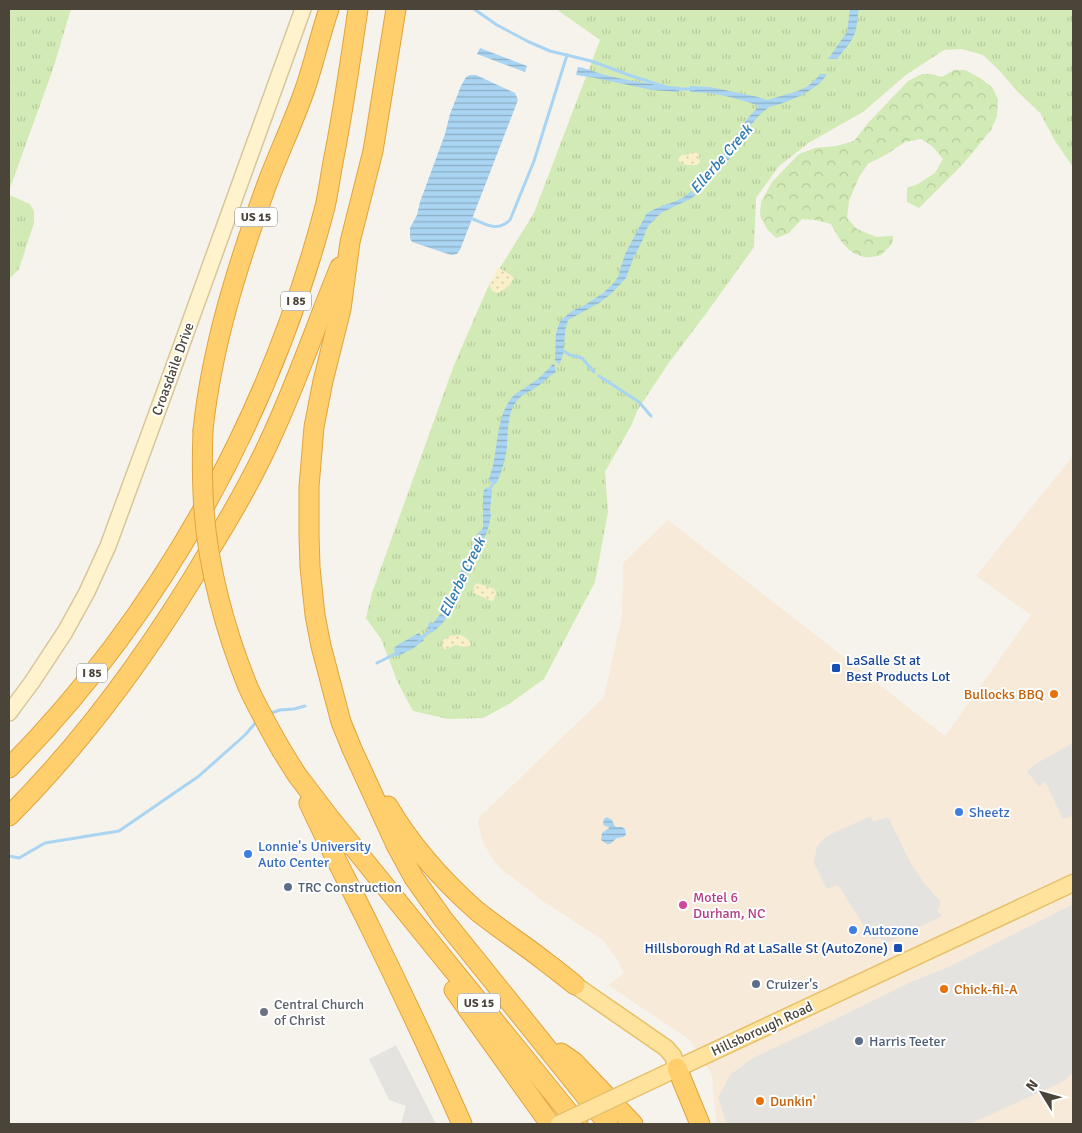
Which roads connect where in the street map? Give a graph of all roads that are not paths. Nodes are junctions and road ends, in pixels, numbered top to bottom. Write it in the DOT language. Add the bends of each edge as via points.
graph roads {
  1 [pos="302,9"];
  2 [pos="329,9"];
  3 [pos="358,9"];
  4 [pos="396,9"];
  5 [pos="350,242"];
  6 [pos="9,714"];
  7 [pos="9,768"];
  8 [pos="360,770"];
  9 [pos="297,775"];
  10 [pos="9,816"];
  11 [pos="381,882"];
  12 [pos="1073,883"];
  13 [pos="575,985"];
  14 [pos="536,1034"];
  15 [pos="677,1068"];
  16 [pos="462,1124"];
  17 [pos="550,1124"];
  18 [pos="559,1124"];
  19 [pos="578,1124"];
  20 [pos="608,1124"];
  21 [pos="633,1124"];
  22 [pos="700,1124"];
  1 -- 6 [label="street, Croasdaile Drive" via="108,546 65,632"];
  2 -- 9 [label="highway, US 15, bridge" via="305,89 268,184 229,300 210,377 203,430 204,511 222,611 249,687"];
  3 -- 7 [label="highway, I 85" via="344,109 325,205 308,267 247,423 189,533 139,611 85,683"];
  4 -- 5 [label="highway, I 85" via="373,151"];
  5 -- 8 [label="highway, US 15" via="341,309 314,427 308,508 315,616 341,722"];
  5 -- 10 [label="highway, I 85" via="269,443 190,585 132,671 88,728"];
  8 -- 13 [label="highway" via="445,880 490,921"];
  8 -- 14 [label="highway, US 15" via="414,878"];
  9 -- 11 [label="highway, US 15"];
  9 -- 16 [label="highway"];
  11 -- 17 [label="highway"];
  11 -- 19 [label="highway, US 15"];
  12 -- 15 [label="main road, Hillsborough Road"];
  13 -- 15 [label="main road" via="666,1048"];
  14 -- 20 [label="highway, US 15"];
  14 -- 21 [label="highway" via="574,1062"];
  15 -- 18 [label="main road, Hillsborough Road, bridge"];
  15 -- 22 [label="highway"];
}
